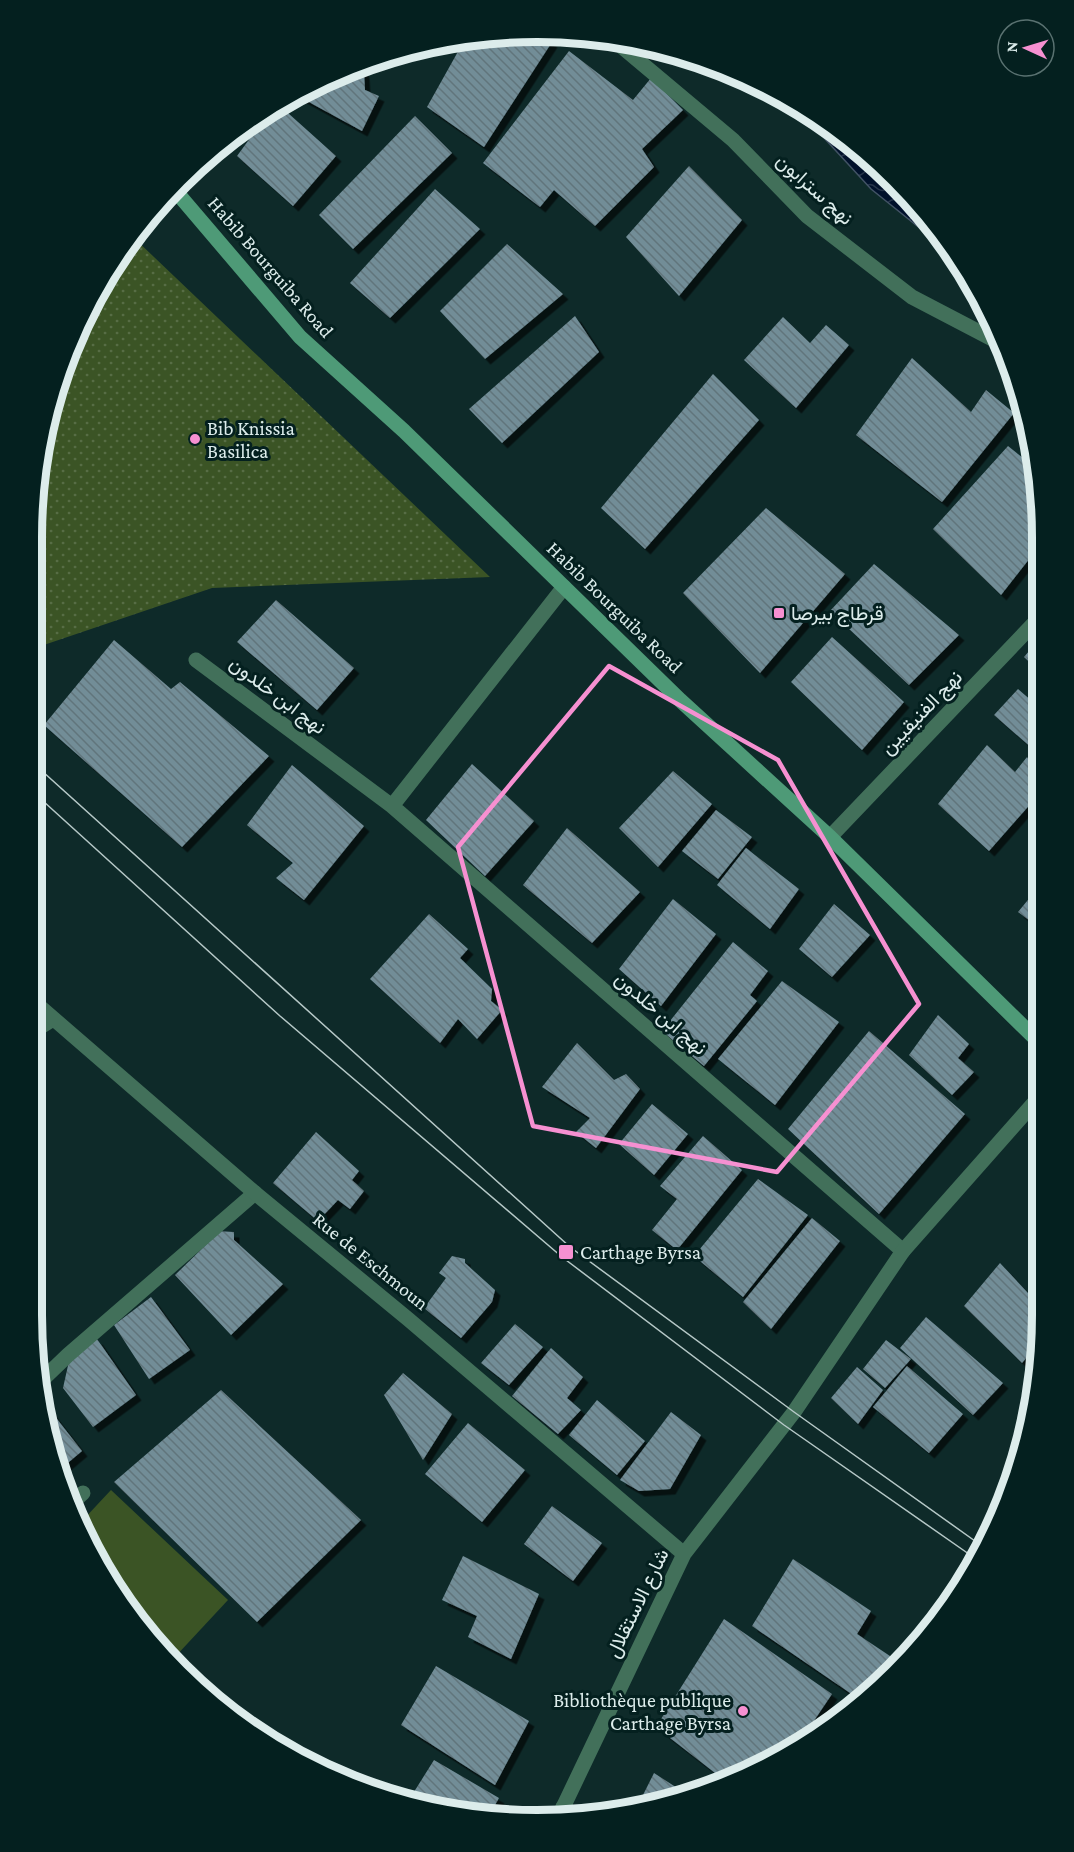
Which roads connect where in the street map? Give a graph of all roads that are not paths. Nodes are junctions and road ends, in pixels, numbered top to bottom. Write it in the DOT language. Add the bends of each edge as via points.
graph roads {
  1 [pos="628,51"];
  2 [pos="179,195"];
  3 [pos="989,337"];
  4 [pos="564,587"];
  5 [pos="1032,625"];
  6 [pos="196,660"];
  7 [pos="392,806"];
  8 [pos="830,837"];
  9 [pos="42,1009"];
  10 [pos="53,1019"];
  11 [pos="42,1026"];
  12 [pos="1032,1035"];
  13 [pos="1032,1105"];
  14 [pos="255,1193"];
  15 [pos="903,1251"];
  16 [pos="46,1376"];
  17 [pos="684,1554"];
  18 [pos="563,1809"];
  1 -- 3 [label="street, نهج سترابون" via="733,140 807,216 912,297"];
  2 -- 4 [label="main road, Habib Bourguiba Road" via="300,337 404,431"];
  4 -- 7 [label="street"];
  4 -- 8 [label="main road, Habib Bourguiba Road"];
  5 -- 8 [label="street, نهج الفنيقيين"];
  6 -- 7 [label="street, نهج ابن خلدون"];
  7 -- 15 [label="street, نهج ابن خلدون"];
  8 -- 12 [label="main road, Habib Bourguiba Road"];
  9 -- 10 [label="street, Rue de Eschmoun"];
  10 -- 11 [label="street"];
  10 -- 14 [label="street, Rue de Eschmoun"];
  13 -- 15 [label="street, شارع الاستقلال"];
  14 -- 16 [label="street"];
  14 -- 17 [label="street, Rue de Eschmoun"];
  15 -- 17 [label="street, شارع الاستقلال" via="784,1425"];
  17 -- 18 [label="street, شارع الاستقلال"];
}
